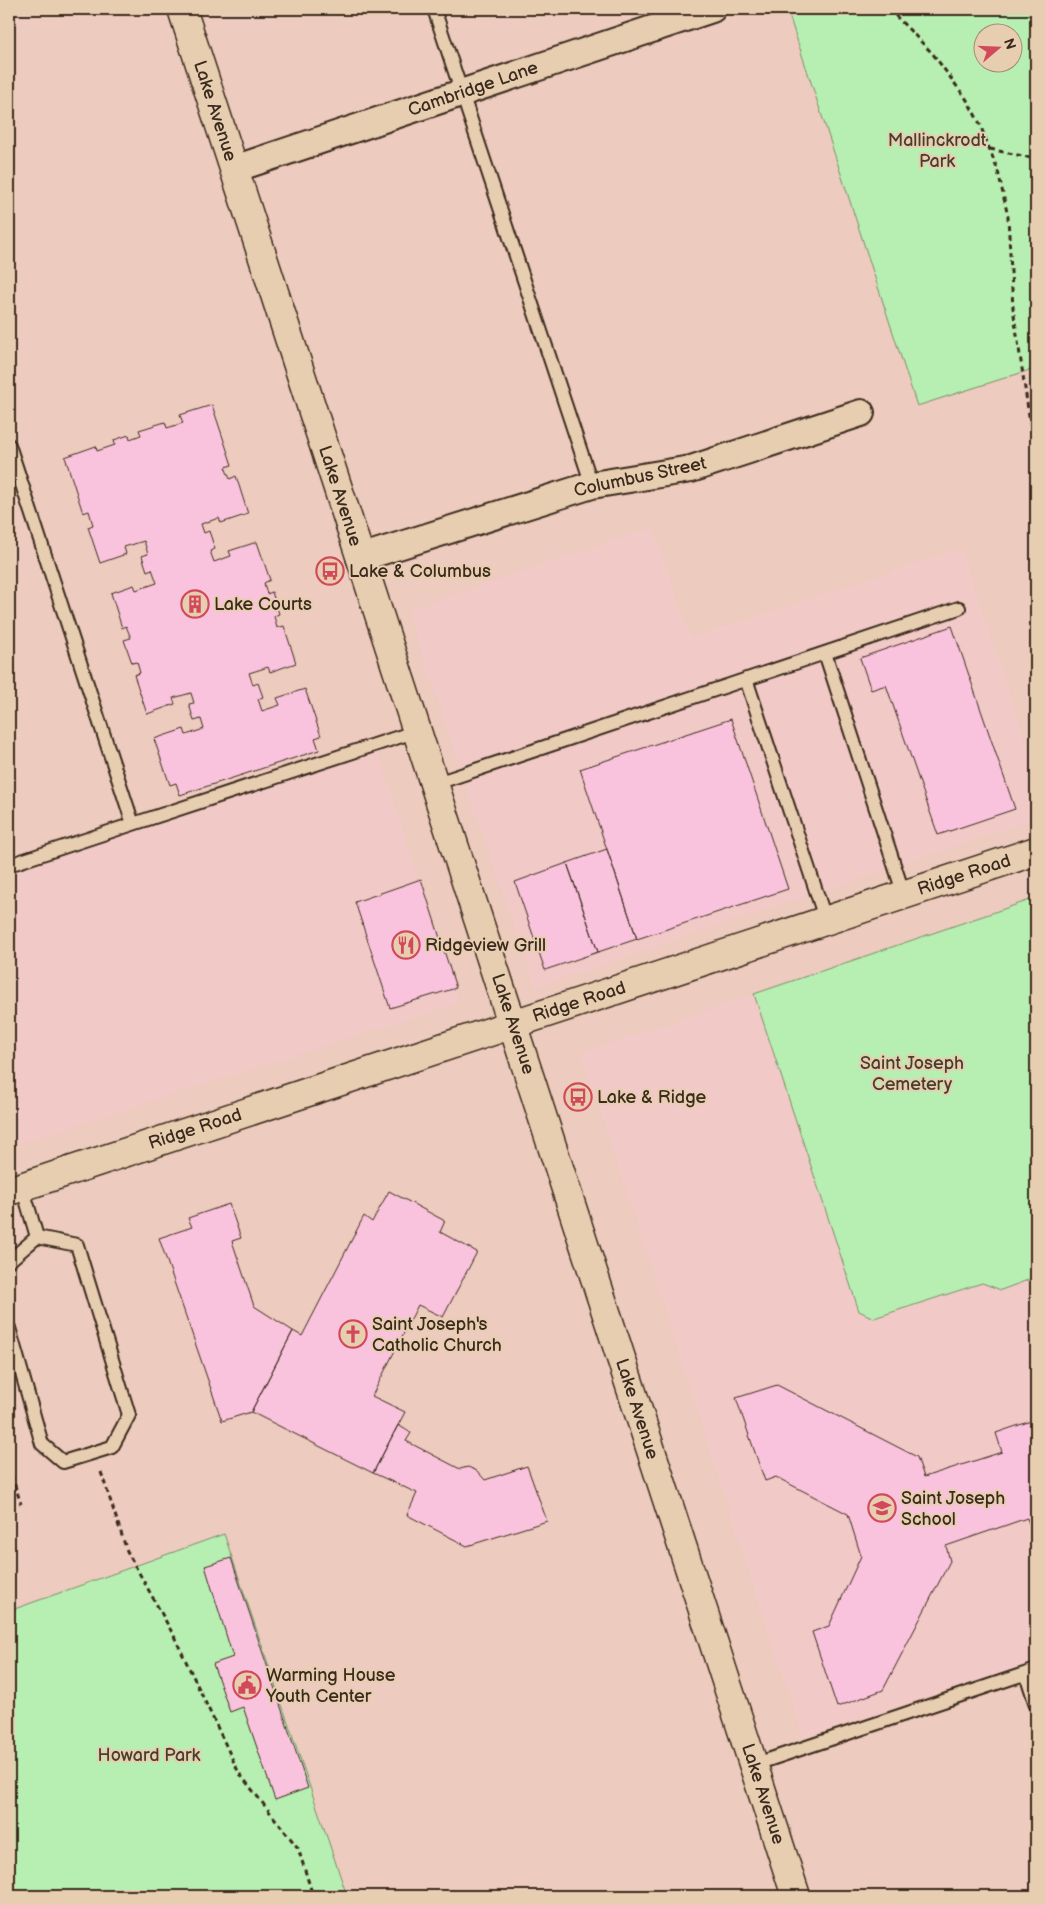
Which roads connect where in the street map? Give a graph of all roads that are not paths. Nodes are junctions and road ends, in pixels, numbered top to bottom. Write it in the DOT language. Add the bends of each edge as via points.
graph roads {
  1 [pos="182,9"];
  2 [pos="434,9"];
  3 [pos="712,9"];
  4 [pos="462,92"];
  5 [pos="234,169"];
  6 [pos="861,413"];
  7 [pos="9,445"];
  8 [pos="592,485"];
  9 [pos="360,558"];
  10 [pos="958,608"];
  11 [pos="825,653"];
  12 [pos="746,679"];
  13 [pos="417,731"];
  14 [pos="434,784"];
  15 [pos="133,824"];
  16 [pos="1036,851"];
  17 [pos="9,865"];
  18 [pos="904,894"];
  19 [pos="826,921"];
  20 [pos="512,1024"];
  21 [pos="15,1188"];
  22 [pos="37,1237"];
  23 [pos="9,1261"];
  24 [pos="9,1328"];
  25 [pos="1031,1672"];
  26 [pos="1036,1705"];
  27 [pos="753,1765"];
  28 [pos="796,1896"];
  1 -- 5 [label="main road, Lake Avenue"];
  2 -- 4 [label="lane"];
  3 -- 4 [label="street, Cambridge Lane"];
  4 -- 5 [label="street, Cambridge Lane"];
  4 -- 8 [label="lane"];
  5 -- 9 [label="main road, Lake Avenue"];
  6 -- 8 [label="street, Columbus Street" via="691,469"];
  7 -- 15 [label="lane"];
  8 -- 9 [label="street, Columbus Street"];
  9 -- 13 [label="main road, Lake Avenue"];
  10 -- 11 [label="lane"];
  11 -- 12 [label="lane"];
  11 -- 18 [label="lane"];
  12 -- 14 [label="lane"];
  12 -- 19 [label="lane"];
  13 -- 14 [label="main road, Lake Avenue"];
  13 -- 15 [label="lane"];
  14 -- 20 [label="main road, Lake Avenue"];
  15 -- 17 [label="lane"];
  16 -- 18 [label="main road, Ridge Road"];
  18 -- 19 [label="main road, Ridge Road"];
  19 -- 20 [label="main road, Ridge Road"];
  20 -- 21 [label="main road, Ridge Road"];
  20 -- 27 [label="main road, Lake Avenue"];
  21 -- 22 [label="lane"];
  22 -- 23 [label="lane"];
  22 -- 24 [label="lane" via="77,1245 129,1415 112,1447 64,1462 42,1444"];
  25 -- 26 [label="lane"];
  25 -- 27 [label="lane"];
  27 -- 28 [label="main road, Lake Avenue"];
}
